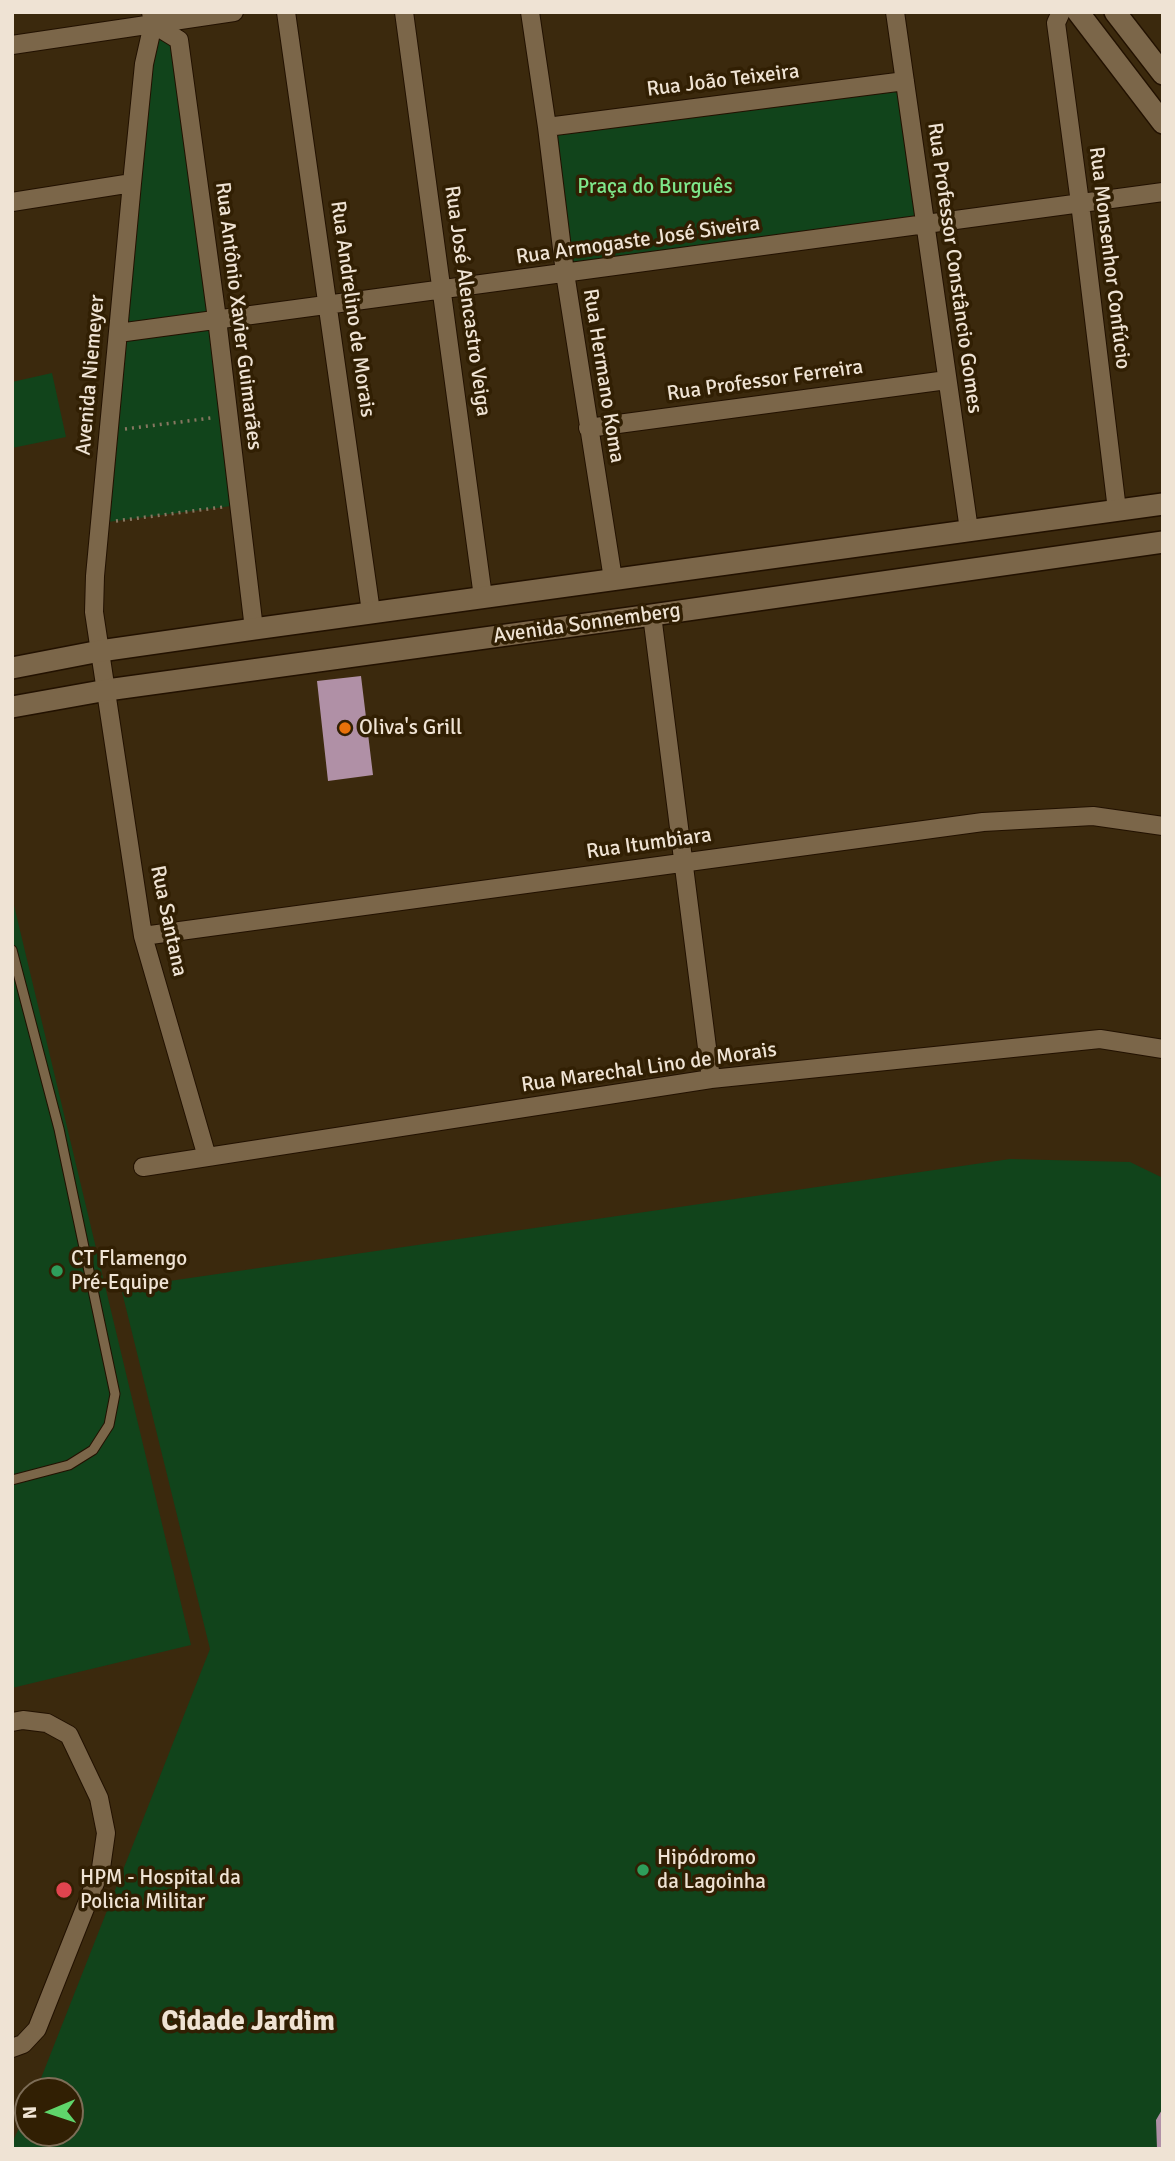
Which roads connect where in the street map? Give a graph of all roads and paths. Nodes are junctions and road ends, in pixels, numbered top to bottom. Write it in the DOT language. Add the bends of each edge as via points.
graph roads {
  1 [pos="234,12"];
  2 [pos="286,12"];
  3 [pos="404,12"];
  4 [pos="530,12"];
  5 [pos="895,12"];
  6 [pos="1060,12"];
  7 [pos="1078,12"];
  8 [pos="1115,12"];
  9 [pos="152,18"];
  10 [pos="12,45"];
  11 [pos="1163,74"];
  12 [pos="905,80"];
  13 [pos="1161,117"];
  14 [pos="547,127"];
  15 [pos="132,183"];
  16 [pos="1163,192"];
  17 [pos="12,202"];
  18 [pos="1080,203"];
  19 [pos="925,225"];
  20 [pos="565,273"];
  21 [pos="443,290"];
  22 [pos="328,306"];
  23 [pos="217,319"];
  24 [pos="118,333"];
  25 [pos="947,380"];
  26 [pos="228,416"];
  27 [pos="588,428"];
  28 [pos="109,431"];
  29 [pos="1163,503"];
  30 [pos="239,505"];
  31 [pos="1117,510"];
  32 [pos="100,523"];
  33 [pos="969,530"];
  34 [pos="1163,542"];
  35 [pos="613,579"];
  36 [pos="483,597"];
  37 [pos="371,612"];
  38 [pos="652,615"];
  39 [pos="254,629"];
  40 [pos="100,651"];
  41 [pos="12,668"];
  42 [pos="107,690"];
  43 [pos="12,707"];
  44 [pos="1163,826"];
  45 [pos="684,863"];
  46 [pos="143,936"];
  47 [pos="12,950"];
  48 [pos="1163,1049"];
  49 [pos="711,1079"];
  50 [pos="207,1157"];
  51 [pos="143,1167"];
  52 [pos="12,1480"];
  53 [pos="12,1722"];
  54 [pos="12,2048"];
  1 -- 9 [label="street"];
  2 -- 22 [label="street, Rua Andrelino de Morais"];
  3 -- 21 [label="street, Rua José Alencastro Veiga"];
  4 -- 14 [label="street, Rua Hermano Koma"];
  5 -- 12 [label="street, Rua Professor Constâncio Gomes"];
  6 -- 18 [label="street, Rua Monsenhor Confúcio" via="1056,23"];
  7 -- 13 [label="street"];
  8 -- 11 [label="street"];
  9 -- 10 [label="street"];
  9 -- 15 [label="street, Avenida Niemeyer"];
  9 -- 23 [label="street, Rua Antônio Xavier Guimarães" via="179,40"];
  12 -- 14 [label="street, Rua João Teixeira"];
  12 -- 19 [label="street, Rua Professor Constâncio Gomes"];
  14 -- 20 [label="street, Rua Hermano Koma"];
  15 -- 17 [label="street"];
  15 -- 24 [label="street, Avenida Niemeyer"];
  16 -- 18 [label="street, Rua Armogaste José Siveira"];
  18 -- 19 [label="street, Rua Armogaste José Siveira"];
  18 -- 31 [label="street, Rua Monsenhor Confúcio"];
  19 -- 20 [label="street, Rua Armogaste José Siveira"];
  19 -- 25 [label="street, Rua Professor Constâncio Gomes"];
  20 -- 21 [label="street, Rua Armogaste José Siveira"];
  20 -- 27 [label="street, Rua Hermano Koma"];
  21 -- 22 [label="street, Rua Armogaste José Siveira"];
  21 -- 36 [label="street, Rua José Alencastro Veiga"];
  22 -- 23 [label="street, Rua Armogaste José Siveira"];
  22 -- 37 [label="street, Rua Andrelino de Morais"];
  23 -- 24 [label="street, Rua Armogaste José Siveira"];
  23 -- 26 [label="street, Rua Antônio Xavier Guimarães"];
  24 -- 28 [label="street, Avenida Niemeyer"];
  25 -- 27 [label="street, Rua Professor Ferreira"];
  25 -- 33 [label="street, Rua Professor Constâncio Gomes"];
  26 -- 28 [label="path"];
  26 -- 30 [label="street, Rua Antônio Xavier Guimarães"];
  27 -- 35 [label="street, Rua Hermano Koma"];
  28 -- 32 [label="street, Avenida Niemeyer"];
  29 -- 31 [label="street, Avenida Sonnemberg"];
  30 -- 32 [label="path"];
  30 -- 39 [label="street, Rua Antônio Xavier Guimarães"];
  31 -- 33 [label="street, Avenida Sonnemberg"];
  32 -- 40 [label="street, Avenida Niemeyer" via="94,612"];
  33 -- 35 [label="street, Avenida Sonnemberg"];
  34 -- 38 [label="street, Avenida Sonnemberg"];
  35 -- 36 [label="street, Avenida Sonnemberg"];
  36 -- 37 [label="street, Avenida Sonnemberg"];
  37 -- 39 [label="street, Avenida Sonnemberg"];
  38 -- 42 [label="street, Avenida Sonnemberg"];
  38 -- 45 [label="street"];
  39 -- 40 [label="street, Avenida Sonnemberg"];
  40 -- 41 [label="street, Avenida Sonnemberg"];
  40 -- 42 [label="street, Avenida Niemeyer"];
  42 -- 43 [label="street, Avenida Sonnemberg"];
  42 -- 46 [label="street, Rua Santana"];
  44 -- 45 [label="street, Rua Itumbiara" via="1093,816 983,822"];
  45 -- 46 [label="street, Rua Itumbiara"];
  45 -- 49 [label="street"];
  46 -- 50 [label="street, Rua Santana"];
  47 -- 52 [label="lane" via="60,1129 115,1394 109,1425 93,1450 69,1465"];
  48 -- 49 [label="street, Rua Marechal Lino de Morais" via="1100,1039"];
  49 -- 50 [label="street, Rua Marechal Lino de Morais"];
  50 -- 51 [label="street, Rua Marechal Lino de Morais"];
  53 -- 54 [label="street" via="47,1723 69,1735 99,1798 106,1833 101,1868 37,2029"];
}
